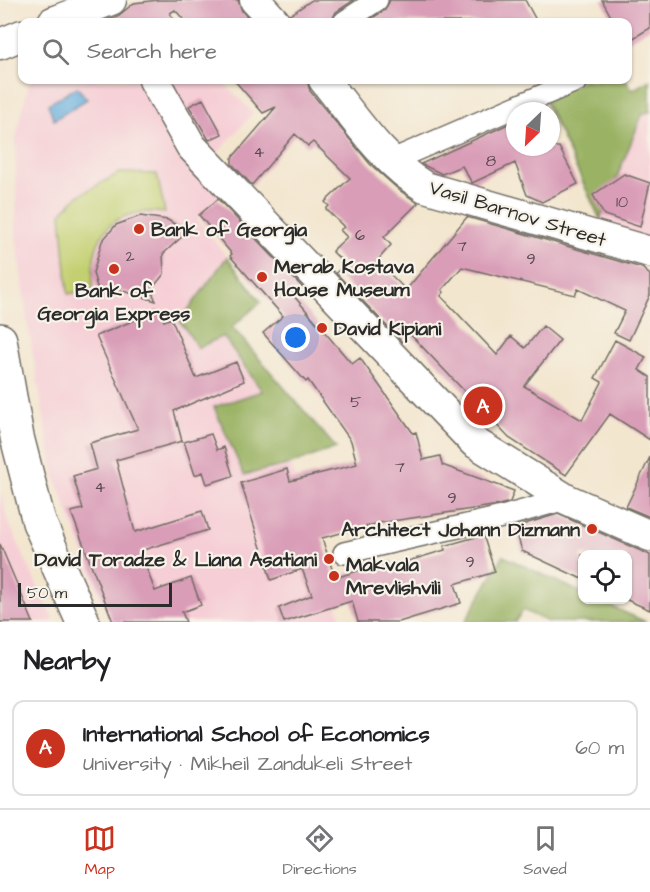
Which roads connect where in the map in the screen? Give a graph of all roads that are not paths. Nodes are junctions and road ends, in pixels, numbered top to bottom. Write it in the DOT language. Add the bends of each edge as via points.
graph roads {
  1 [pos="111,0"];
  2 [pos="255,0"];
  3 [pos="377,0"];
  4 [pos="89,16"];
  5 [pos="271,18"];
  6 [pos="350,18"];
  7 [pos="18,37"];
  8 [pos="0,44"];
  9 [pos="156,84"];
  10 [pos="327,84"];
  11 [pos="569,84"];
  12 [pos="390,161"];
  13 [pos="650,252"];
  14 [pos="0,340"];
  15 [pos="8,439"];
  16 [pos="566,499"];
  17 [pos="650,536"];
  18 [pos="344,553"];
  19 [pos="83,622"];
  1 -- 4 [label="street"];
  2 -- 5 [label="street"];
  3 -- 6 [label="street"];
  7 -- 8 [label="street"];
  9 -- 16 [label="street" via="191,146 474,442"];
  10 -- 12 [label="street, Vasil Barnov Street"];
  11 -- 12 [label="street"];
  12 -- 13 [label="street, Vasil Barnov Street" via="425,187"];
  14 -- 15 [label="main road"];
  15 -- 19 [label="main road"];
  16 -- 17 [label="street"];
  16 -- 18 [label="street"];
}
